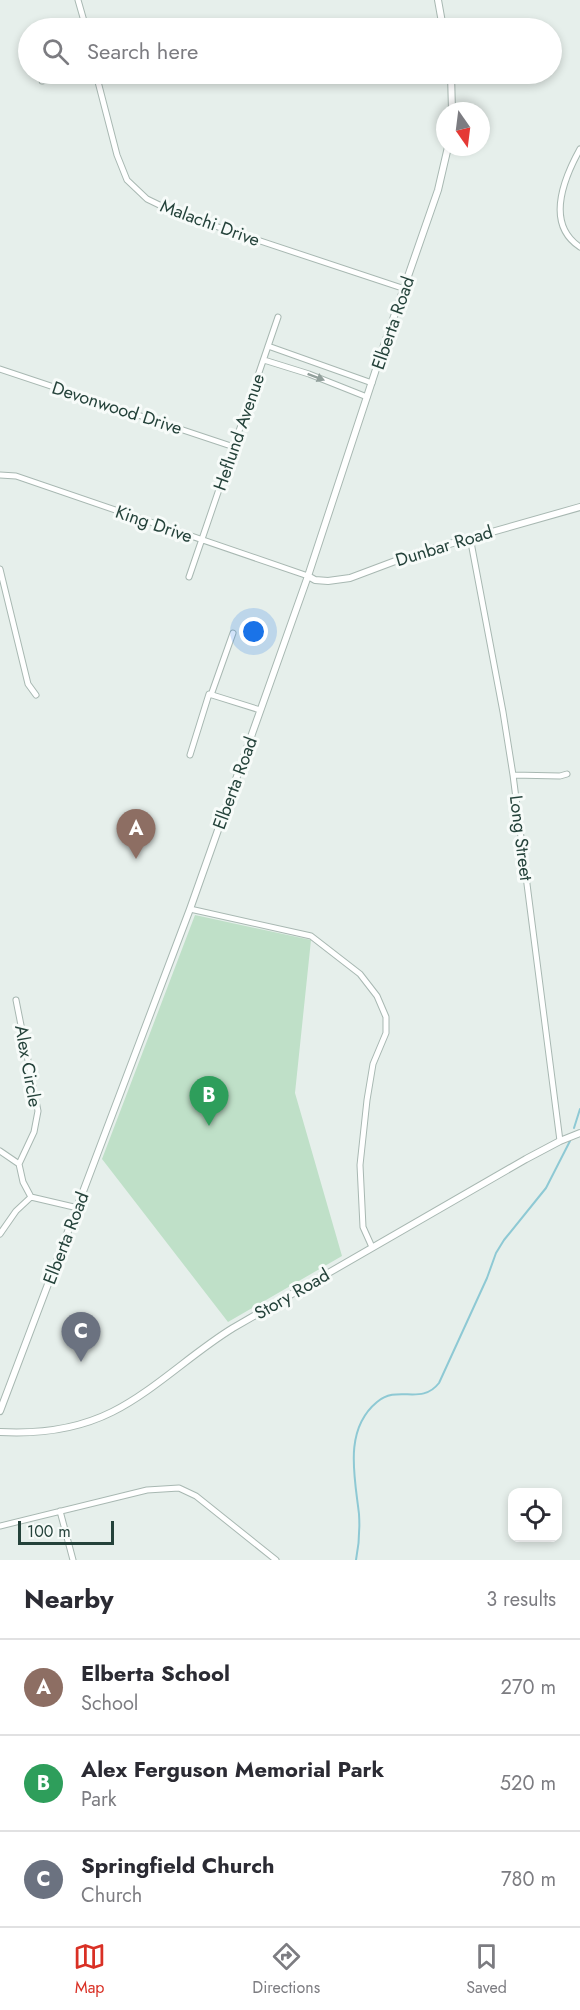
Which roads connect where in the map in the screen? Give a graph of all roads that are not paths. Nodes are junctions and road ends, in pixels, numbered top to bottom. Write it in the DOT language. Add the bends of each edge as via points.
graph roads {
  1 [pos="78,0"];
  2 [pos="438,0"];
  3 [pos="83,18"];
  4 [pos="441,18"];
  5 [pos="99,84"];
  6 [pos="452,84"];
  7 [pos="453,102"];
  8 [pos="580,149"];
  9 [pos="446,156"];
  10 [pos="580,247"];
  11 [pos="405,289"];
  12 [pos="278,317"];
  13 [pos="268,346"];
  14 [pos="264,360"];
  15 [pos="0,369"];
  16 [pos="372,383"];
  17 [pos="367,397"];
  18 [pos="234,447"];
  19 [pos="0,475"];
  20 [pos="580,507"];
  21 [pos="470,537"];
  22 [pos="203,541"];
  23 [pos="0,569"];
  24 [pos="308,576"];
  25 [pos="189,577"];
  26 [pos="233,633"];
  27 [pos="36,695"];
  28 [pos="211,695"];
  29 [pos="261,710"];
  30 [pos="190,755"];
  31 [pos="567,774"];
  32 [pos="513,775"];
  33 [pos="189,909"];
  34 [pos="16,1000"];
  35 [pos="580,1133"];
  36 [pos="560,1141"];
  37 [pos="0,1151"];
  38 [pos="19,1164"];
  39 [pos="31,1197"];
  40 [pos="78,1208"];
  41 [pos="0,1234"];
  42 [pos="372,1247"];
  43 [pos="0,1411"];
  44 [pos="0,1432"];
  45 [pos="60,1511"];
  46 [pos="0,1526"];
  47 [pos="73,1560"];
  48 [pos="276,1560"];
  1 -- 3 [label="street"];
  2 -- 4 [label="street"];
  5 -- 11 [label="street, Malachi Drive" via="127,180 147,199 176,213"];
  6 -- 7 [label="street"];
  8 -- 10 [label="street" via="563,192 560,219 565,232"];
  9 -- 11 [label="street, Elberta Road"];
  11 -- 16 [label="street, Elberta Road"];
  12 -- 13 [label="street"];
  13 -- 14 [label="street"];
  13 -- 16 [label="street"];
  14 -- 17 [label="street, Heflund Avenue, one-way"];
  14 -- 18 [label="street, Heflund Avenue"];
  15 -- 18 [label="street, Devonwood Drive"];
  16 -- 17 [label="street, Elberta Road"];
  17 -- 24 [label="street, Elberta Road"];
  18 -- 22 [label="street, Heflund Avenue"];
  19 -- 22 [label="street, King Drive" via="16,476"];
  20 -- 21 [label="street, Dunbar Road"];
  21 -- 24 [label="street, Dunbar Road" via="350,578 328,581"];
  21 -- 32 [label="street, Long Street"];
  22 -- 24 [label="street, King Drive"];
  22 -- 25 [label="street, Heflund Avenue"];
  23 -- 27 [label="street" via="28,684"];
  24 -- 29 [label="street, Elberta Road"];
  26 -- 28 [label="street"];
  28 -- 29 [label="street"];
  28 -- 30 [label="street"];
  29 -- 33 [label="street, Elberta Road"];
  31 -- 32 [label="street"];
  32 -- 36 [label="street, Long Street"];
  33 -- 40 [label="street, Elberta Road"];
  33 -- 42 [label="street" via="311,936 360,975 377,996 386,1017 386,1033 373,1064 360,1165 363,1227"];
  34 -- 38 [label="street, Alex Circle" via="38,1110 34,1132"];
  35 -- 36 [label="street, Story Road"];
  36 -- 42 [label="street, Story Road"];
  37 -- 38 [label="street"];
  38 -- 39 [label="street"];
  39 -- 40 [label="street"];
  39 -- 41 [label="street"];
  40 -- 43 [label="street, Elberta Road"];
  42 -- 44 [label="street, Story Road" via="204,1346 112,1412 79,1425 24,1433"];
  45 -- 46 [label="street"];
  45 -- 47 [label="street"];
  45 -- 48 [label="street" via="147,1490 179,1488 196,1496"];
}
